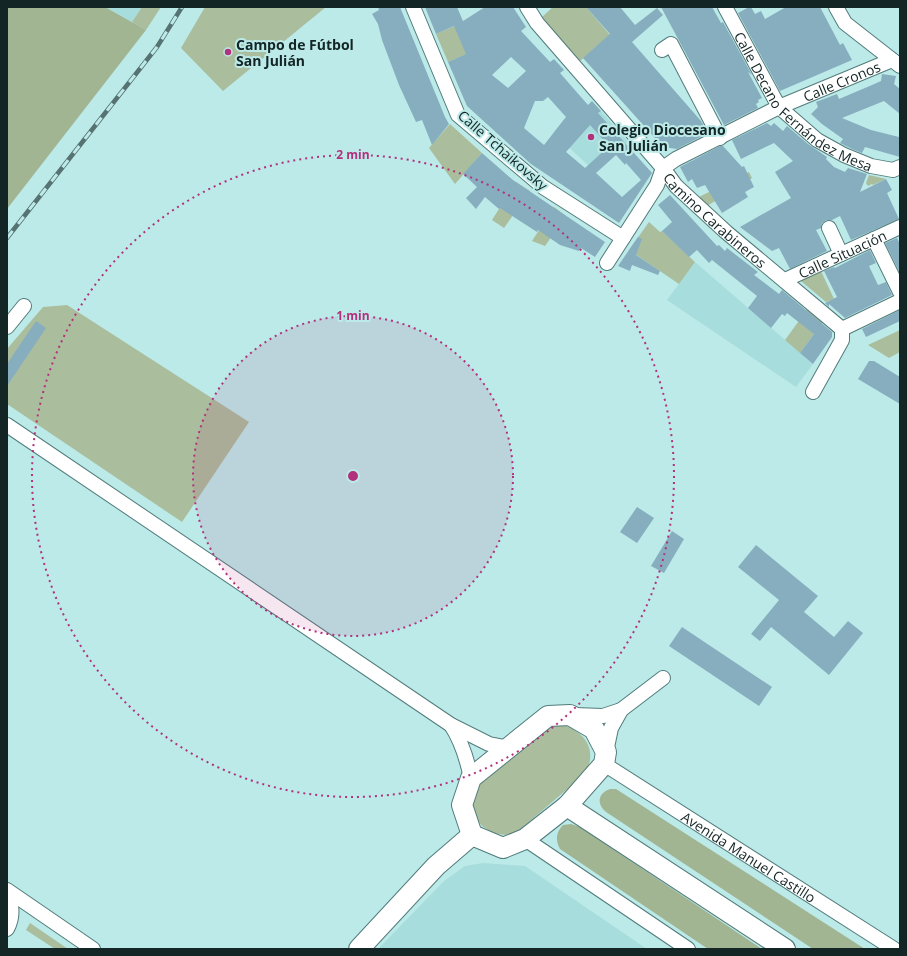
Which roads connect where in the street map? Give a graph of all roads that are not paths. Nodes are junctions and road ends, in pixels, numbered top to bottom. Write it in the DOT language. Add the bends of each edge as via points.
graph roads {
  1 [pos="413,7"];
  2 [pos="527,7"];
  3 [pos="725,7"];
  4 [pos="836,7"];
  5 [pos="662,50"];
  6 [pos="896,63"];
  7 [pos="779,107"];
  8 [pos="720,138"];
  9 [pos="900,167"];
  10 [pos="663,168"];
  11 [pos="900,227"];
  12 [pos="829,228"];
  13 [pos="623,238"];
  14 [pos="874,239"];
  15 [pos="841,254"];
  16 [pos="607,263"];
  17 [pos="785,280"];
  18 [pos="900,292"];
  19 [pos="900,301"];
  20 [pos="24,306"];
  21 [pos="7,327"];
  22 [pos="842,329"];
  23 [pos="813,392"];
  24 [pos="7,425"];
  25 [pos="663,678"];
  26 [pos="621,710"];
  27 [pos="570,715"];
  28 [pos="451,725"];
  29 [pos="509,748"];
  30 [pos="605,758"];
  31 [pos="471,778"];
  32 [pos="567,806"];
  33 [pos="472,835"];
  34 [pos="526,839"];
  35 [pos="7,890"];
  36 [pos="7,894"];
  37 [pos="7,929"];
  38 [pos="93,949"];
  39 [pos="359,949"];
  40 [pos="688,949"];
  41 [pos="785,949"];
  42 [pos="894,949"];
  1 -- 13 [label="street, Calle Tchaikovsky" via="458,115 543,187"];
  2 -- 10 [label="street, Camino Carabineros" via="537,23"];
  3 -- 7 [label="street, Calle Decano Fernández Mesa"];
  4 -- 6 [label="street" via="845,23"];
  5 -- 8 [label="street" via="670,44"];
  6 -- 7 [label="street, Calle Cronos"];
  7 -- 8 [label="street, Calle Cronos"];
  7 -- 9 [label="street, Calle Decano Fernández Mesa" via="817,140 844,154 871,166 893,170"];
  8 -- 10 [label="street, Calle Cronos" via="676,158"];
  10 -- 13 [label="street" via="657,185"];
  10 -- 17 [label="street, Camino Carabineros" via="676,186 692,201"];
  11 -- 14 [label="street, Calle Situación"];
  12 -- 15 [label="street"];
  13 -- 16 [label="street"];
  14 -- 15 [label="street, Calle Situación"];
  14 -- 18 [label="street"];
  15 -- 17 [label="street, Calle Situación"];
  17 -- 22 [label="street, Camino Carabineros"];
  19 -- 22 [label="street"];
  20 -- 21 [label="street"];
  22 -- 23 [label="street" via="842,340"];
  24 -- 28 [label="street"];
  25 -- 26 [label="street"];
  26 -- 27 [label="street" via="603,716"];
  26 -- 30 [label="street" via="611,728"];
  27 -- 29 [label="main road" via="548,716"];
  27 -- 30 [label="main road" via="594,729"];
  28 -- 29 [label="street" via="488,744"];
  28 -- 31 [label="street" via="460,738"];
  29 -- 31 [label="main road"];
  30 -- 32 [label="main road"];
  30 -- 42 [label="street, Avenida Manuel Castillo"];
  31 -- 33 [label="main road" via="462,805"];
  32 -- 34 [label="main road"];
  32 -- 41 [label="main road"];
  33 -- 34 [label="main road" via="502,848"];
  33 -- 39 [label="main road" via="436,866"];
  34 -- 40 [label="street"];
  35 -- 38 [label="street"];
  36 -- 37 [label="street" via="12,906 12,917"];
}
